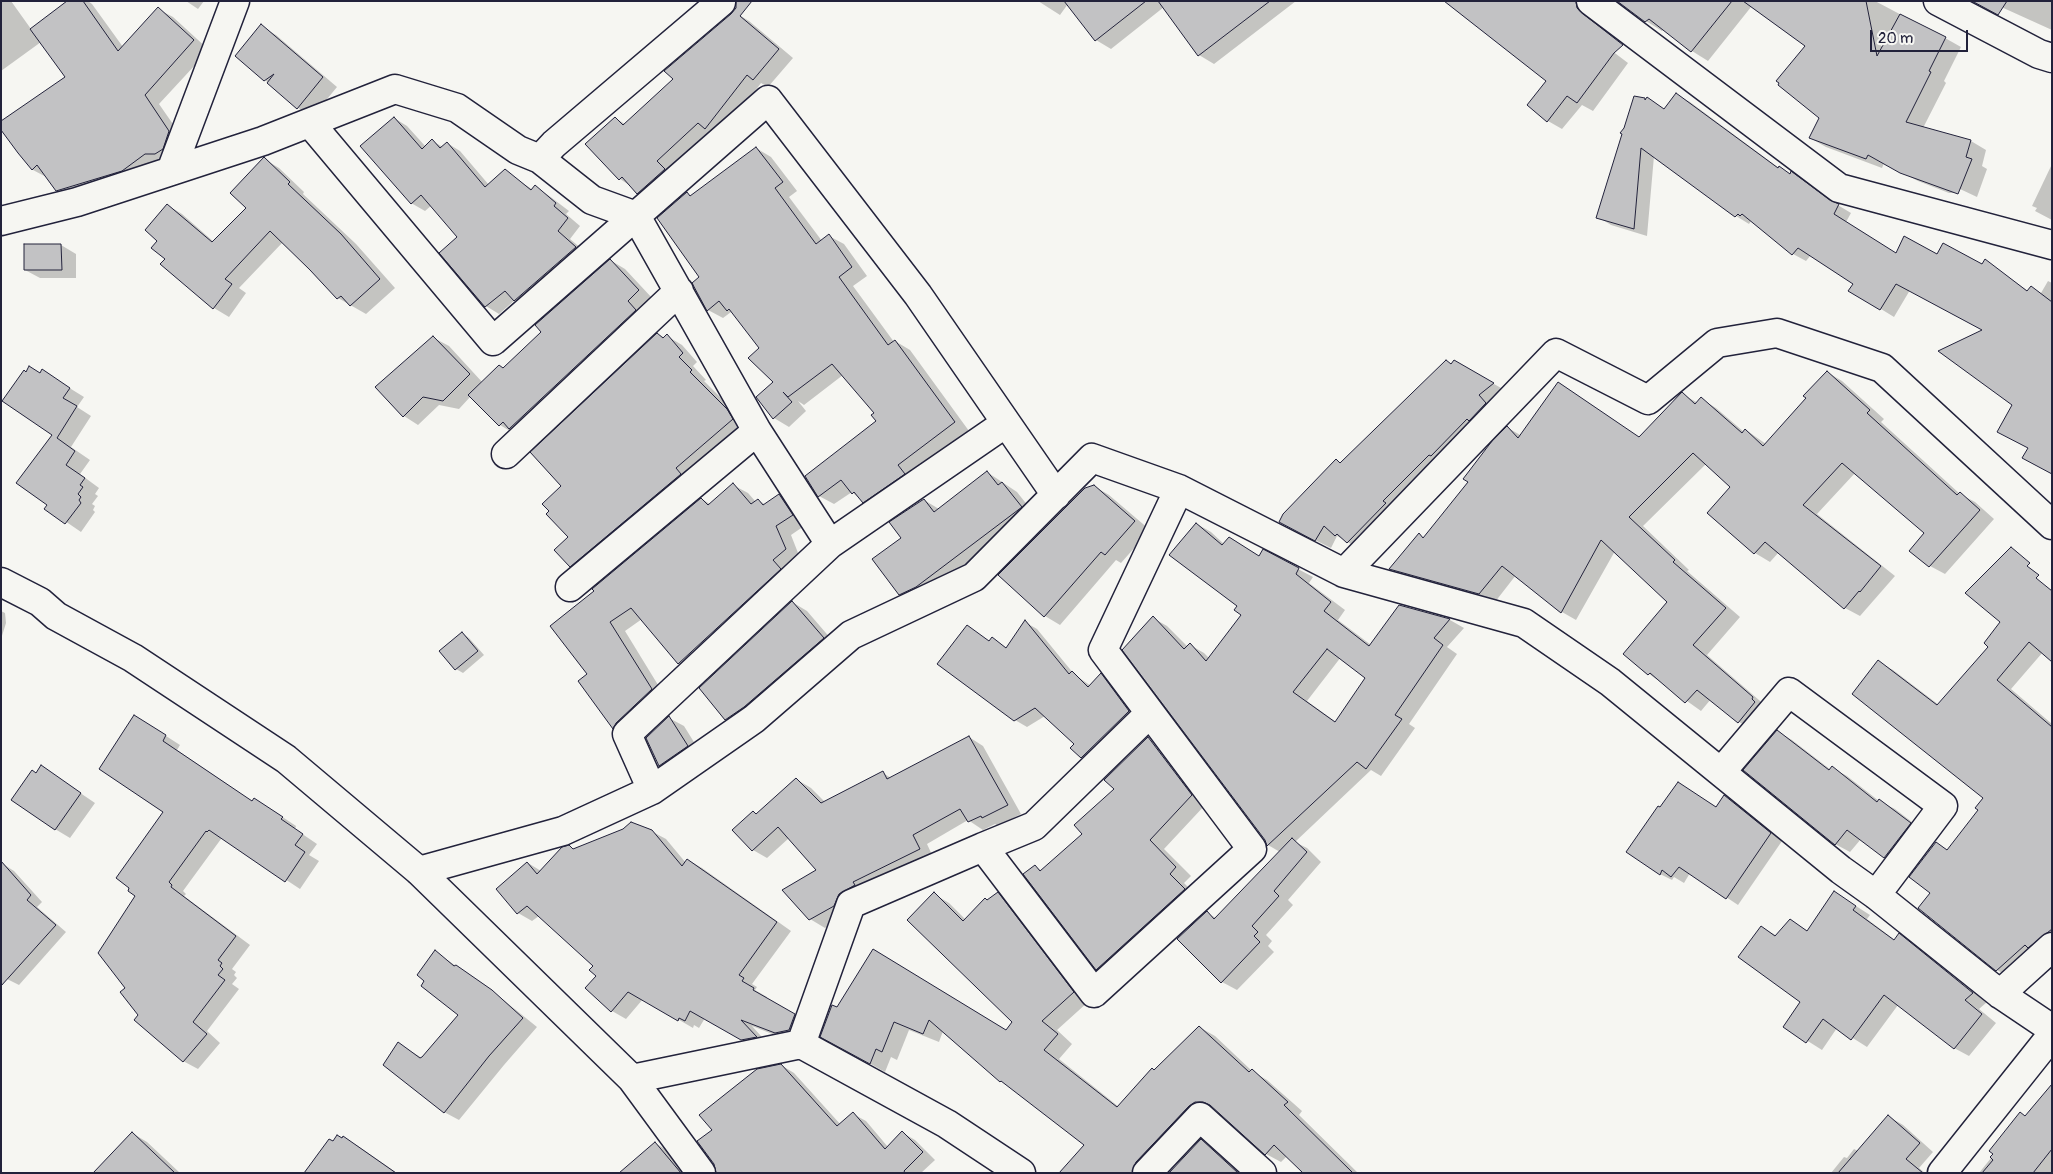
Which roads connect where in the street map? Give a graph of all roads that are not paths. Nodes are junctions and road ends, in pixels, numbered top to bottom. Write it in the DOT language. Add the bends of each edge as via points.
graph roads {
  1 [pos="235,1"];
  2 [pos="1591,1"];
  3 [pos="1938,1"];
  4 [pos="721,2"];
  5 [pos="2052,58"];
  6 [pos="310,123"];
  7 [pos="540,159"];
  8 [pos="171,171"];
  9 [pos="636,216"];
  10 [pos="1,221"];
  11 [pos="2052,246"];
  12 [pos="679,291"];
  13 [pos="1006,423"];
  14 [pos="757,431"];
  15 [pos="506,454"];
  16 [pos="1179,489"];
  17 [pos="1056,495"];
  18 [pos="2052,525"];
  19 [pos="830,544"];
  20 [pos="1344,573"];
  21 [pos="1,582"];
  22 [pos="570,588"];
  23 [pos="1150,713"];
  24 [pos="1721,772"];
  25 [pos="652,790"];
  26 [pos="983,847"];
  27 [pos="419,871"];
  28 [pos="1876,894"];
  29 [pos="2052,947"];
  30 [pos="2000,994"];
  31 [pos="2052,1029"];
  32 [pos="2052,1035"];
  33 [pos="801,1044"];
  34 [pos="632,1079"];
  35 [pos="701,1173"];
  36 [pos="1021,1173"];
  37 [pos="1147,1173"];
  38 [pos="1262,1173"];
  39 [pos="1942,1173"];
  1 -- 8 [label="street"];
  2 -- 11 [label="street" via="1839,188"];
  3 -- 5 [label="street"];
  4 -- 7 [label="street"];
  6 -- 7 [label="street" via="395,89 457,108 518,150"];
  6 -- 8 [label="street"];
  6 -- 9 [label="street" via="493,341"];
  7 -- 9 [label="street" via="592,200"];
  8 -- 10 [label="street" via="77,202"];
  9 -- 12 [label="street"];
  9 -- 13 [label="street" via="768,100 918,294"];
  12 -- 14 [label="street"];
  12 -- 15 [label="street"];
  13 -- 17 [label="street"];
  13 -- 19 [label="street"];
  14 -- 19 [label="street"];
  14 -- 22 [label="street"];
  16 -- 17 [label="street" via="1092,458"];
  16 -- 20 [label="street"];
  16 -- 23 [label="street" via="1103,650"];
  17 -- 25 [label="street" via="974,577 851,635 754,719"];
  18 -- 20 [label="street" via="1882,368 1777,333 1717,343 1648,400 1556,353"];
  19 -- 25 [label="street" via="627,734"];
  20 -- 24 [label="street" via="1524,622 1610,682"];
  21 -- 27 [label="street" via="133,658 286,759"];
  23 -- 26 [label="street" via="1034,826"];
  23 -- 26 [label="street" via="1252,849 1094,993"];
  24 -- 28 [label="street" via="1841,870"];
  24 -- 28 [label="street" via="1789,692 1944,806"];
  25 -- 27 [label="street" via="563,831"];
  26 -- 33 [label="street" via="851,904"];
  27 -- 34 [label="street"];
  28 -- 30 [label="street"];
  29 -- 30 [label="street"];
  30 -- 31 [label="street"];
  32 -- 39 [label="street"];
  33 -- 34 [label="street"];
  33 -- 36 [label="street" via="947,1124"];
  34 -- 35 [label="street"];
  37 -- 38 [label="street" via="1200,1117"];
}
